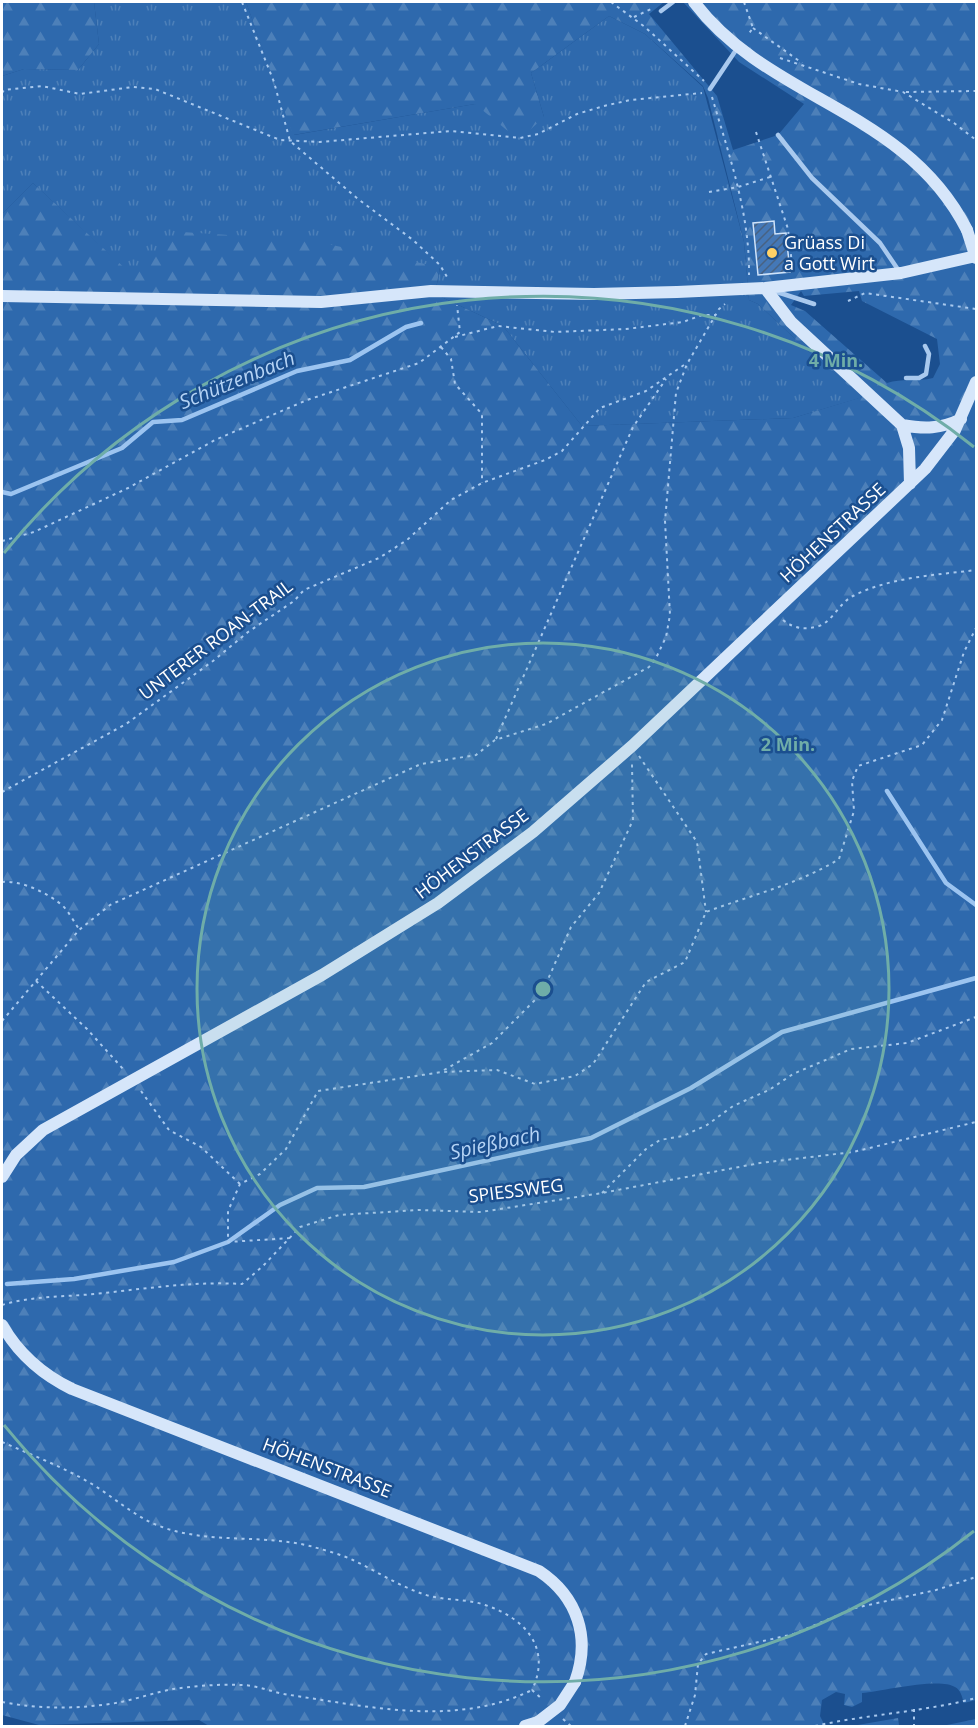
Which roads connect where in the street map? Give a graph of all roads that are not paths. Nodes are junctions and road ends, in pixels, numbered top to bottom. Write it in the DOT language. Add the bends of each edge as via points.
graph roads {
  1 [pos="673,2"];
  2 [pos="694,2"];
  3 [pos="661,11"];
  4 [pos="738,47"];
  5 [pos="710,89"];
  6 [pos="778,135"];
  7 [pos="976,257"];
  8 [pos="901,273"];
  9 [pos="765,288"];
  10 [pos="2,296"];
  11 [pos="814,304"];
  12 [pos="925,346"];
  13 [pos="906,378"];
  14 [pos="976,382"];
  15 [pos="961,419"];
  16 [pos="902,425"];
  17 [pos="910,484"];
  18 [pos="2,1177"];
  19 [pos="2,1325"];
  20 [pos="525,1726"];
  1 -- 3 [label="lane"];
  2 -- 4 [label="street"];
  4 -- 5 [label="lane"];
  4 -- 7 [label="street, bridge" via="897,146 923,167 940,186 966,230"];
  6 -- 8 [label="lane" via="812,178 880,243"];
  7 -- 8 [label="street"];
  8 -- 9 [label="street"];
  9 -- 10 [label="street" via="627,294 454,291 321,302"];
  9 -- 11 [label="lane"];
  9 -- 16 [label="street" via="791,322"];
  12 -- 13 [label="lane" via="929,354 926,374"];
  14 -- 15 [label="street, HÖHENSTRASSE"];
  15 -- 16 [label="street" via="928,428"];
  15 -- 17 [label="street, HÖHENSTRASSE" via="937,456"];
  16 -- 17 [label="street, HÖHENSTRASSE" via="909,448"];
  17 -- 18 [label="street, HÖHENSTRASSE" via="632,746 533,832 438,903 322,975 43,1130 16,1155"];
  19 -- 20 [label="street, HÖHENSTRASSE, bridge" via="33,1364 78,1392 538,1571 563,1591 579,1619 583,1647 575,1682 560,1705 538,1722"];
}
